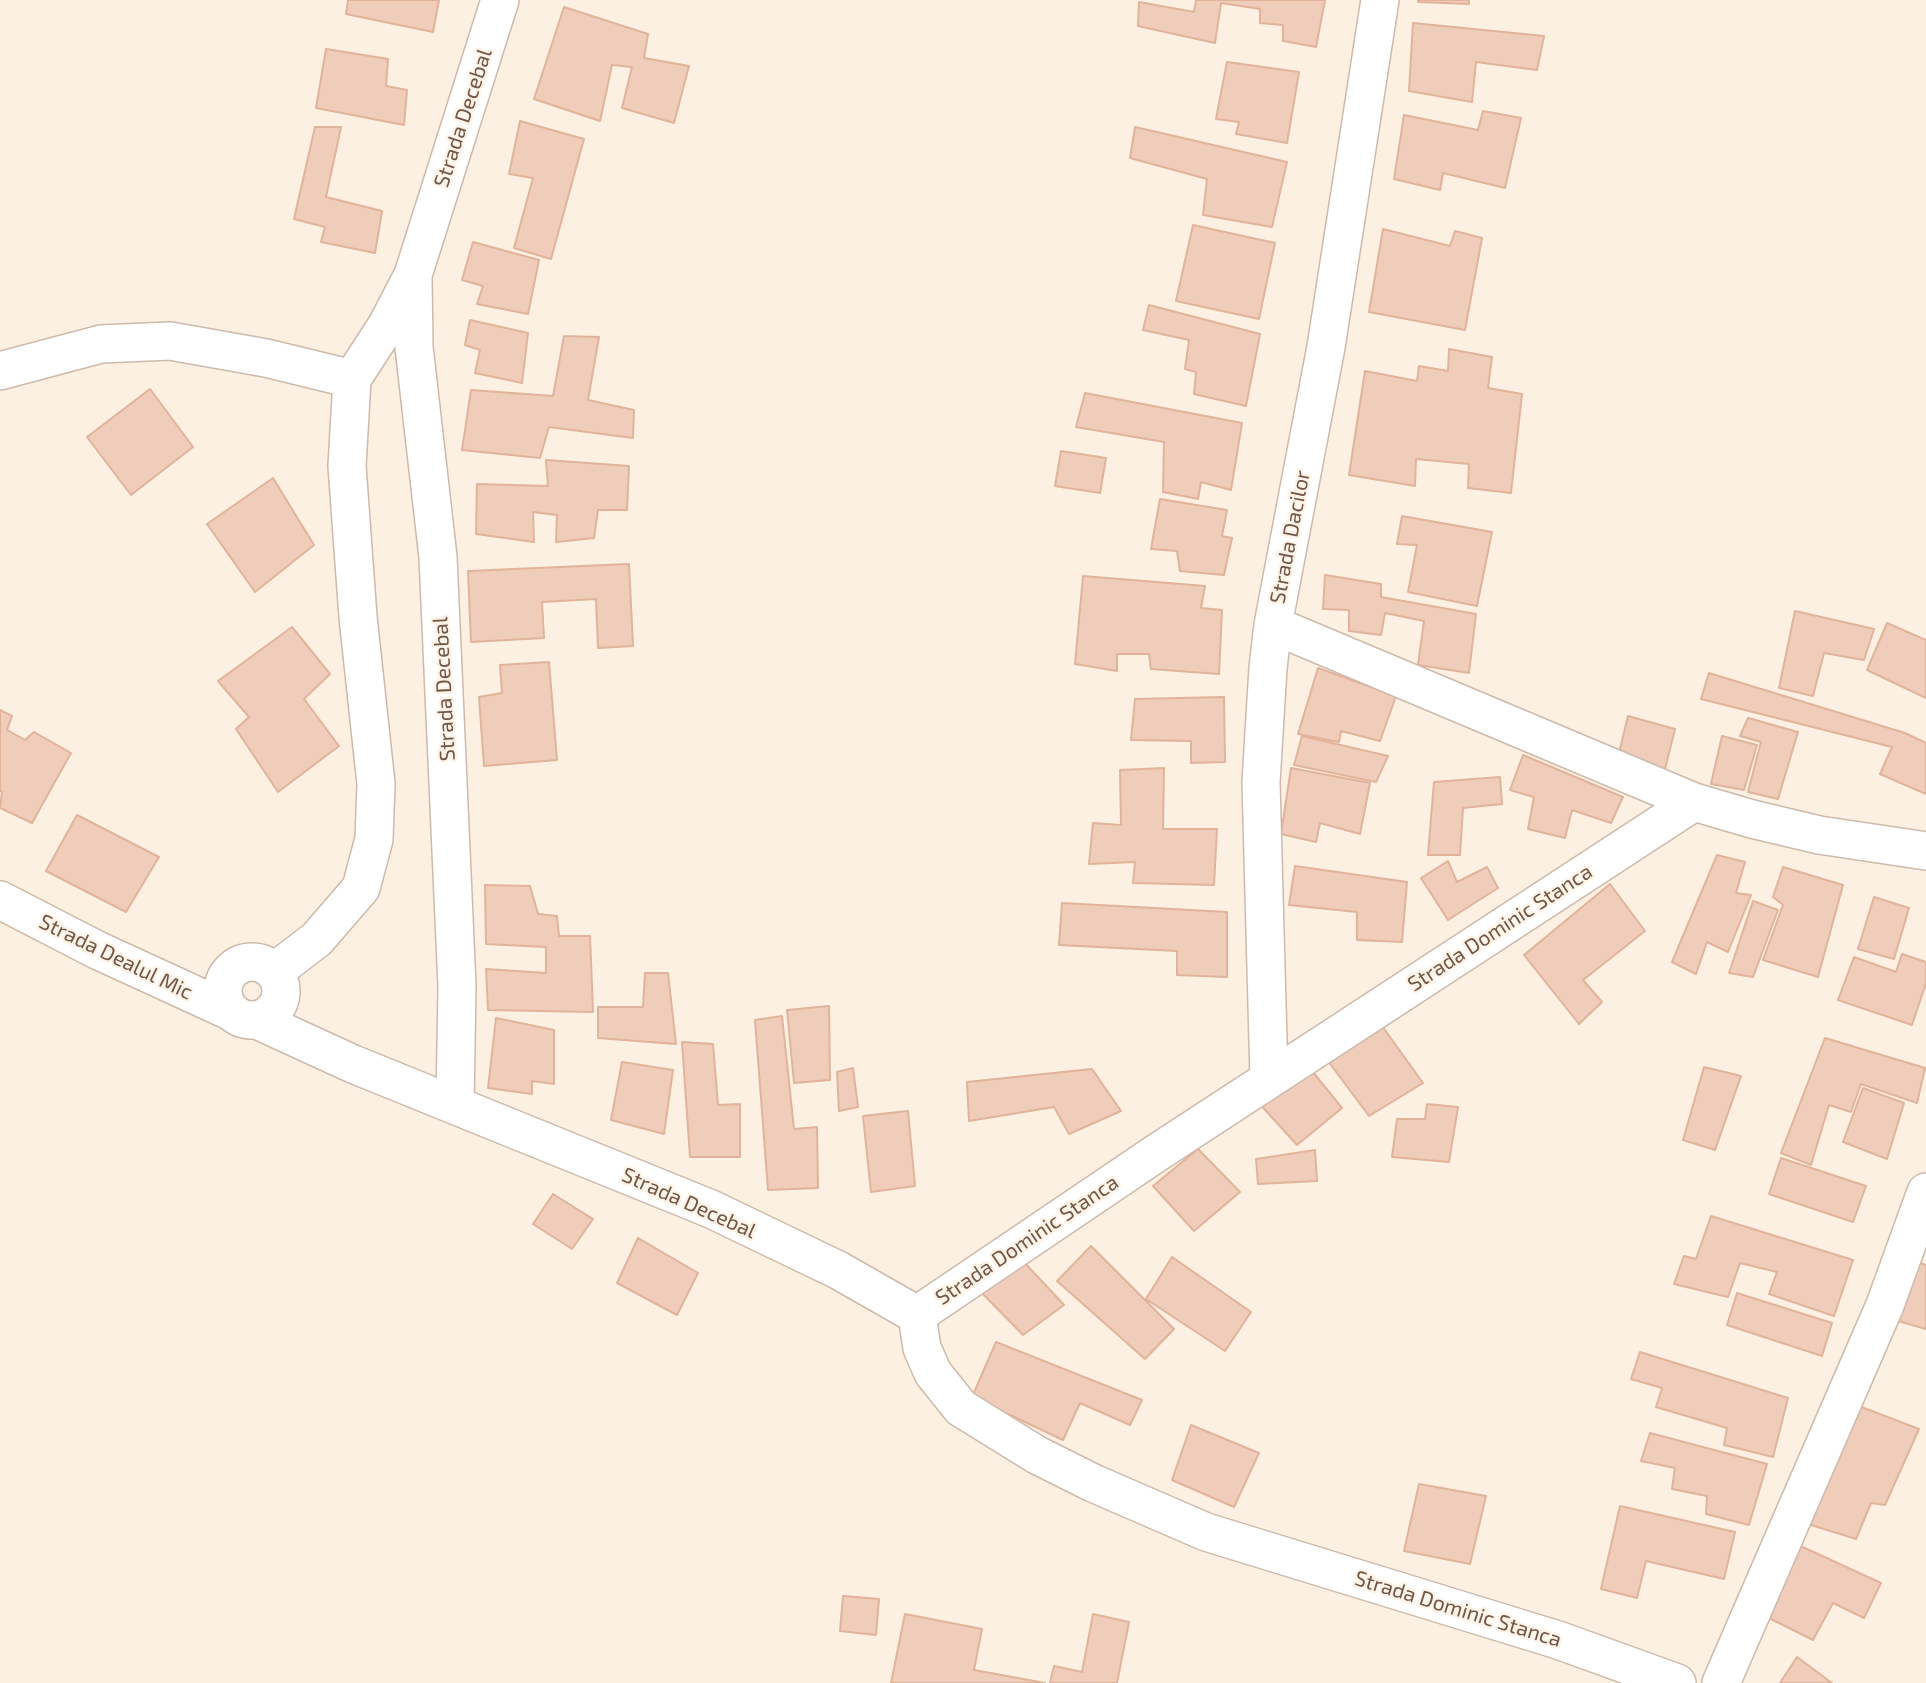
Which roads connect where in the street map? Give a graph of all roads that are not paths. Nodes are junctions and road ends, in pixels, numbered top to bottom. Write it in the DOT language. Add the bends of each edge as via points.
graph roads {
  1 [pos="500,0"];
  2 [pos="1380,0"];
  3 [pos="413,275"];
  4 [pos="0,371"];
  5 [pos="352,379"];
  6 [pos="1273,625"];
  7 [pos="1694,802"];
  8 [pos="1926,850"];
  9 [pos="0,900"];
  10 [pos="244,1016"];
  11 [pos="1269,1079"];
  12 [pos="455,1105"];
  13 [pos="1926,1192"];
  14 [pos="917,1315"];
  15 [pos="1677,1683"];
  16 [pos="1721,1683"];
  1 -- 3 [label="street, Strada Decebal"];
  2 -- 6 [label="street, Strada Dacilor" via="1326,347"];
  3 -- 5 [label="street, Strada Decebal"];
  3 -- 12 [label="street, Strada Decebal" via="414,347 438,557 457,986"];
  4 -- 5 [label="street" via="102,344 170,341"];
  5 -- 10 [label="street, Strada Decebal" via="347,466 376,784 374,839 361,888 317,939 274,972 281,987 278,1004 266,1017"];
  6 -- 7 [label="street"];
  6 -- 11 [label="street, Strada Dacilor" via="1261,782"];
  7 -- 8 [label="street" via="1819,835"];
  7 -- 11 [label="street, Strada Dominic Stanca"];
  9 -- 10 [label="street, Strada Dealul Mic" via="97,950"];
  10 -- 12 [label="street, Strada Decebal"];
  11 -- 14 [label="street, Strada Dominic Stanca"];
  12 -- 14 [label="street, Strada Decebal" via="711,1209 838,1270"];
  13 -- 16 [label="street" via="1885,1305"];
  14 -- 15 [label="street, Strada Dominic Stanca" via="922,1348 933,1373 961,1408 1093,1483 1206,1532 1558,1640"];
}
